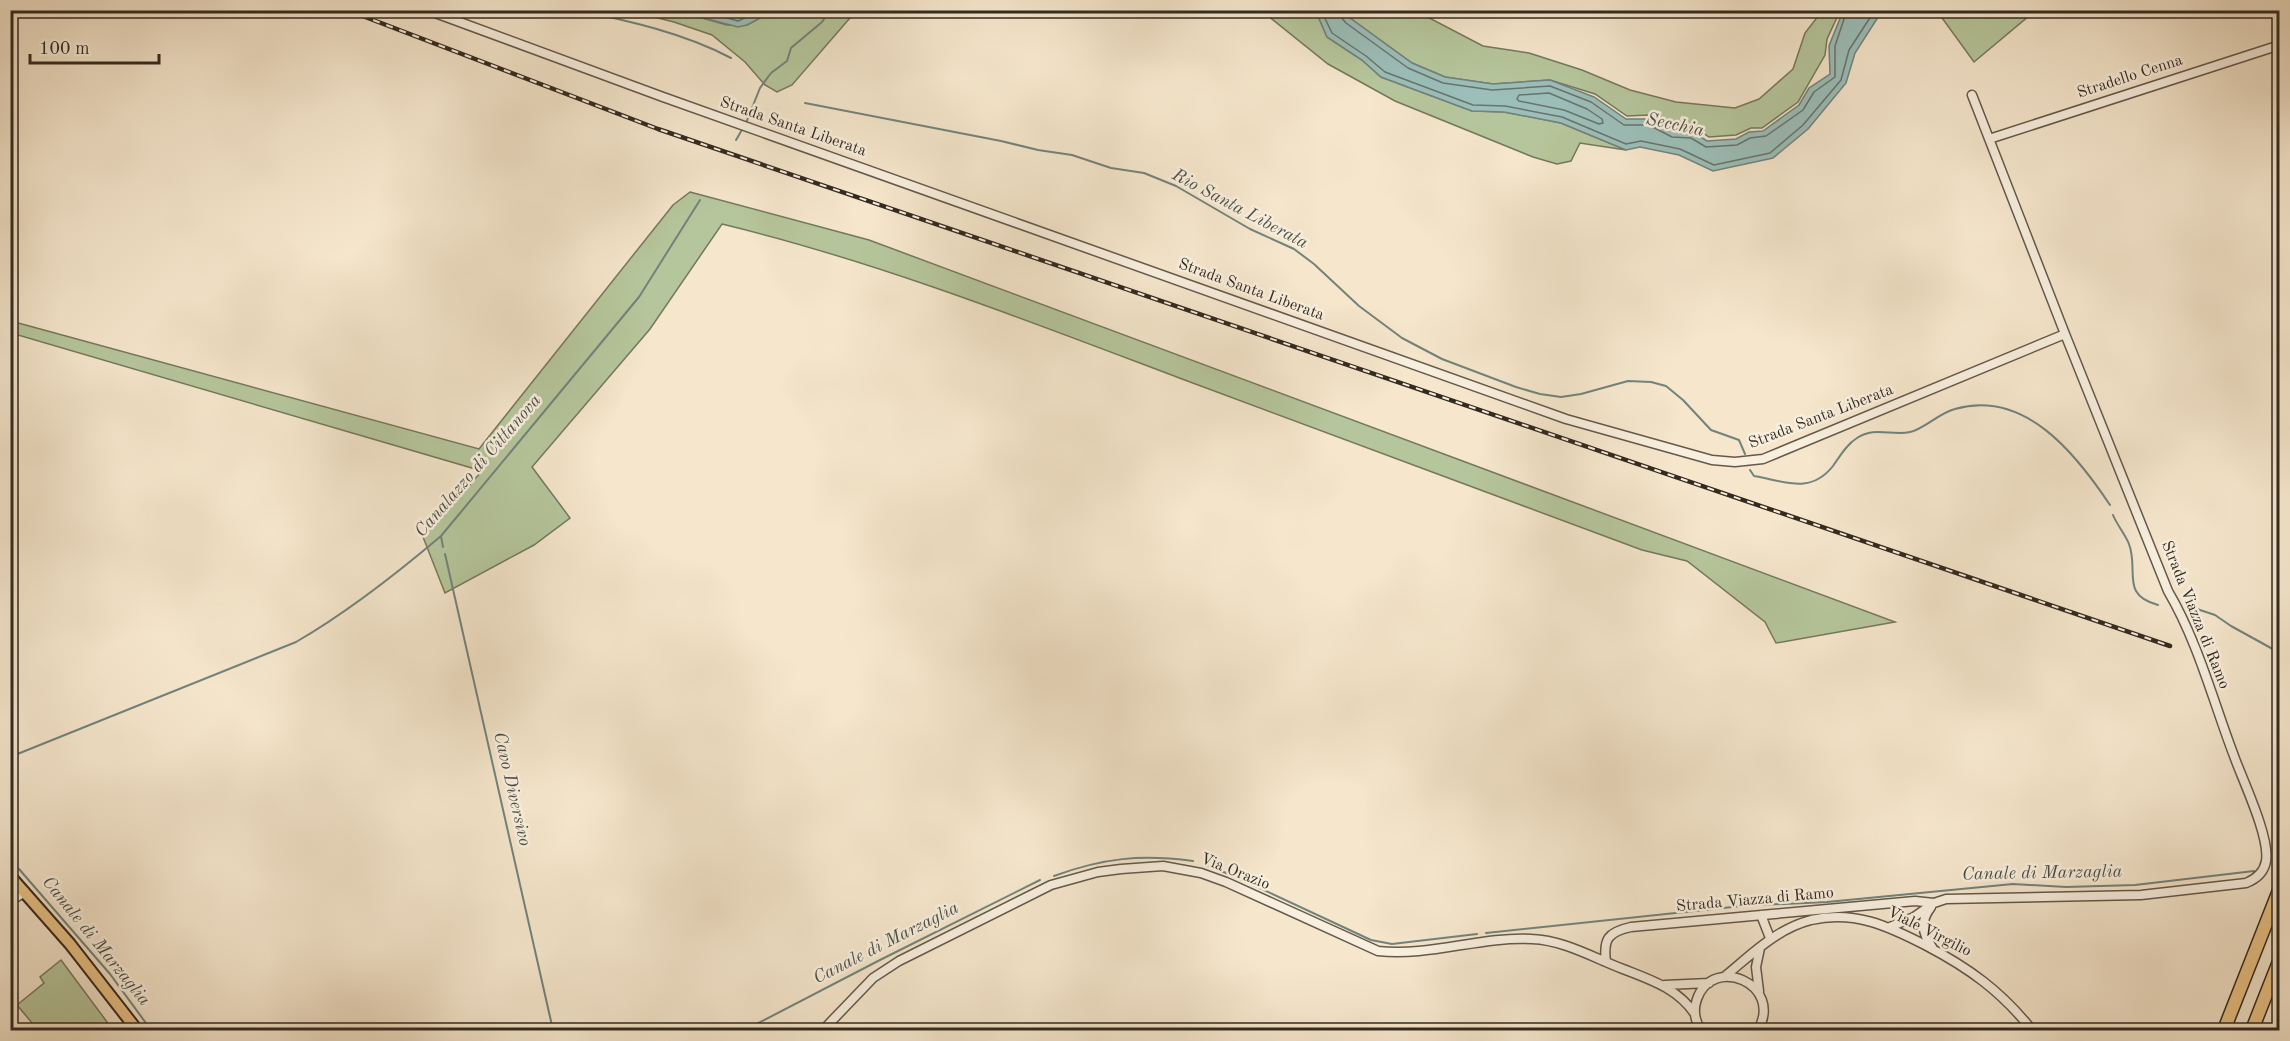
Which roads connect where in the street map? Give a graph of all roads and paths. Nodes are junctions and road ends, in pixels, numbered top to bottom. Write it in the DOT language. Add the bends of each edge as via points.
graph roads {
  1 [pos="427,10"];
  2 [pos="2280,45"];
  3 [pos="1972,95"];
  4 [pos="1989,138"];
  5 [pos="2065,334"];
  6 [pos="10,876"];
  7 [pos="2280,888"];
  8 [pos="25,892"];
  9 [pos="10,901"];
  10 [pos="1934,903"];
  11 [pos="1761,915"];
  12 [pos="1890,927"];
  13 [pos="1770,938"];
  14 [pos="1760,947"];
  15 [pos="1934,950"];
  16 [pos="2280,959"];
  17 [pos="1606,962"];
  18 [pos="1724,977"];
  19 [pos="2245,978"];
  20 [pos="1710,982"];
  21 [pos="1665,985"];
  22 [pos="1759,993"];
  23 [pos="1695,1014"];
  24 [pos="137,1030"];
  25 [pos="792,1030"];
  26 [pos="808,1030"];
  27 [pos="823,1030"];
  28 [pos="1701,1030"];
  29 [pos="1758,1030"];
  30 [pos="2032,1030"];
  31 [pos="2217,1030"];
  32 [pos="2224,1030"];
  33 [pos="2252,1030"];
  1 -- 5 [label="street, Strada Santa Liberata" via="1566,419 1713,460 1763,459"];
  2 -- 4 [label="street, Stradello Cenna"];
  3 -- 4 [label="street, Strada Viazza di Ramo"];
  4 -- 5 [label="street, Strada Viazza di Ramo"];
  5 -- 10 [label="street, Strada Viazza di Ramo" via="2168,591 2205,671 2262,832 2266,860 2260,875 2246,882 2141,895 1969,897"];
  6 -- 8 [label="main road"];
  7 -- 19 [label="highway"];
  8 -- 9 [label="street"];
  8 -- 24 [label="main road"];
  10 -- 11 [label="street, Strada Viazza di Ramo" via="1915,901"];
  10 -- 12 [label="street, Strada Viazza di Ramo"];
  10 -- 15 [label="street" via="1923,919 1923,926"];
  11 -- 13 [label="street"];
  11 -- 17 [label="street, Strada Viazza di Ramo" via="1617,931 1605,943"];
  12 -- 13 [label="street, Viale Virgilio" via="1859,918 1831,917 1800,924"];
  12 -- 15 [label="street, Viale Virgilio"];
  13 -- 14 [label="street, Viale Virgilio"];
  14 -- 18 [label="street, Viale Virgilio"];
  14 -- 22 [label="street" via="1755,967"];
  15 -- 30 [label="street, Viale Virgilio" via="1972,971"];
  16 -- 33 [label="highway"];
  17 -- 21 [label="street, Via Orazio"];
  17 -- 27 [label="street, Via Orazio" via="1534,939 1378,951 1226,882 1190,870 1147,866 1098,872 1051,885 924,947 873,978"];
  18 -- 20 [label="street, Via Orazio"];
  18 -- 22 [label="street" via="1748,982"];
  19 -- 31 [label="highway"];
  19 -- 32 [label="highway"];
  20 -- 21 [label="street, Via Orazio"];
  20 -- 23 [label="street" via="1700,993"];
  21 -- 23 [label="street, Via Orazio" via="1683,998"];
  22 -- 29 [label="street" via="1764,1011"];
  23 -- 28 [label="street"];
  25 -- 26 [label="street"];
}
